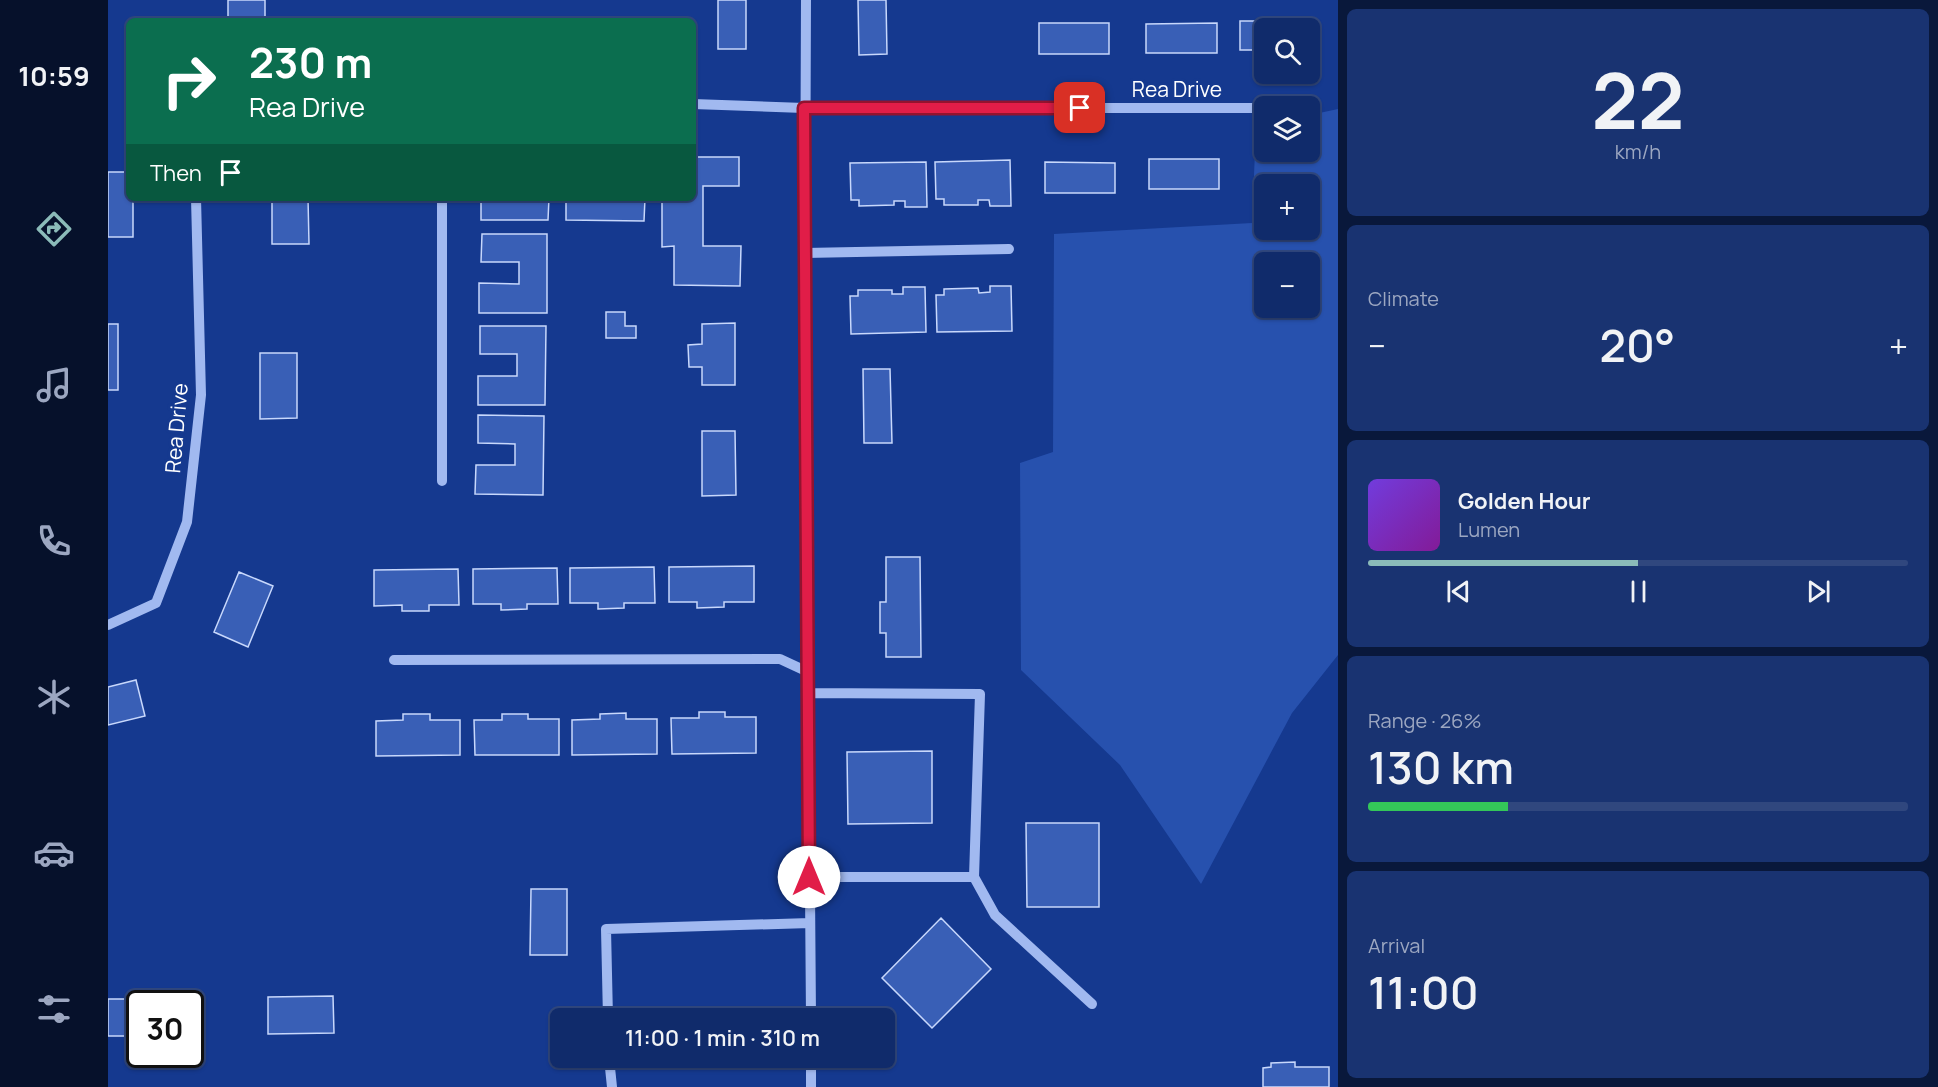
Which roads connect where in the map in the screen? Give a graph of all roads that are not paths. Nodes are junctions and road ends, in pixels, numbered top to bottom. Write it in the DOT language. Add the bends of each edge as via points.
graph roads {
  1 [pos="806,0"];
  2 [pos="696,104"];
  3 [pos="804,108"];
  4 [pos="1254,108"];
  5 [pos="195,201"];
  6 [pos="442,201"];
  7 [pos="1009,249"];
  8 [pos="805,254"];
  9 [pos="442,482"];
  10 [pos="108,625"];
  11 [pos="394,660"];
  12 [pos="808,672"];
  13 [pos="808,693"];
  14 [pos="809,877"];
  15 [pos="974,877"];
  16 [pos="810,923"];
  17 [pos="1092,1004"];
  18 [pos="608,1008"];
  19 [pos="811,1008"];
  20 [pos="610,1068"];
  21 [pos="811,1068"];
  22 [pos="612,1087"];
  23 [pos="811,1087"];
  1 -- 3 [label="street"];
  2 -- 3 [label="street, Rea Drive"];
  3 -- 4 [label="street, Rea Drive"];
  3 -- 8 [label="street"];
  5 -- 10 [label="street, Rea Drive" via="201,395 187,522 156,603"];
  6 -- 9 [label="street"];
  7 -- 8 [label="street"];
  8 -- 12 [label="street"];
  11 -- 12 [label="street" via="780,659"];
  12 -- 13 [label="street"];
  13 -- 14 [label="street"];
  13 -- 15 [label="street" via="980,694"];
  14 -- 15 [label="street"];
  14 -- 16 [label="street"];
  15 -- 17 [label="street" via="995,915"];
  16 -- 18 [label="street" via="606,930"];
  16 -- 19 [label="street"];
  20 -- 22 [label="street"];
  21 -- 23 [label="street"];
}
